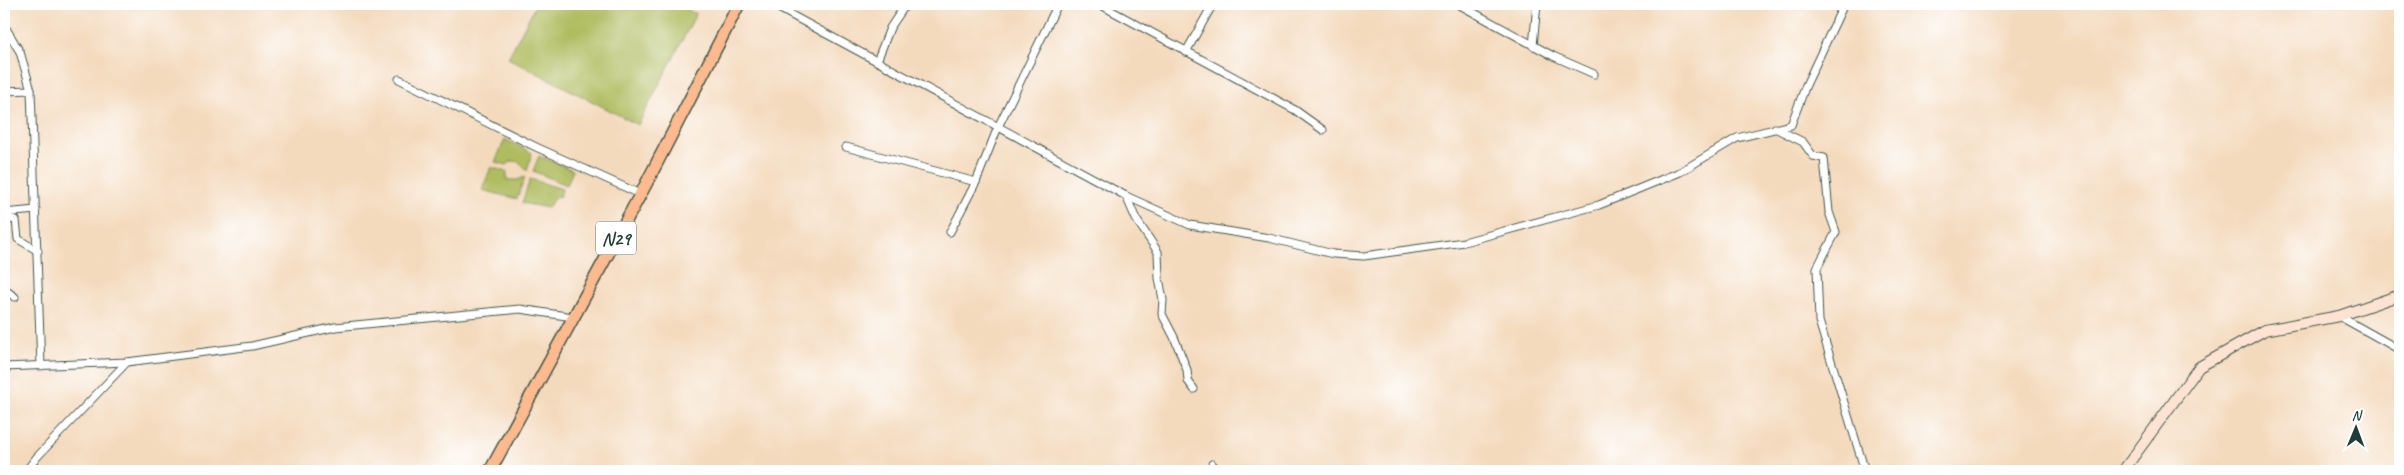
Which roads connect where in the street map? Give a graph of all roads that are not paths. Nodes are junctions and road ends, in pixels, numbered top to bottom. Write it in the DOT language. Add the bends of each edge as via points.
graph roads {
  1 [pos="740,4"];
  2 [pos="771,4"];
  3 [pos="906,4"];
  4 [pos="1058,4"];
  5 [pos="1099,4"];
  6 [pos="1213,4"];
  7 [pos="1458,4"];
  8 [pos="1537,4"];
  9 [pos="1844,4"];
  10 [pos="4,25"];
  11 [pos="1533,46"];
  12 [pos="1186,52"];
  13 [pos="877,61"];
  14 [pos="1594,74"];
  15 [pos="399,79"];
  16 [pos="32,90"];
  17 [pos="4,91"];
  18 [pos="998,127"];
  19 [pos="1775,128"];
  20 [pos="1323,130"];
  21 [pos="846,147"];
  22 [pos="976,182"];
  23 [pos="640,194"];
  24 [pos="1126,196"];
  25 [pos="36,210"];
  26 [pos="4,213"];
  27 [pos="4,218"];
  28 [pos="950,232"];
  29 [pos="38,251"];
  30 [pos="4,288"];
  31 [pos="2400,295"];
  32 [pos="15,297"];
  33 [pos="2339,316"];
  34 [pos="573,317"];
  35 [pos="2400,350"];
  36 [pos="127,362"];
  37 [pos="41,366"];
  38 [pos="4,367"];
  39 [pos="1194,389"];
  40 [pos="1212,464"];
  41 [pos="26,471"];
  42 [pos="490,471"];
  43 [pos="1218,471"];
  44 [pos="1865,471"];
  45 [pos="2122,471"];
  1 -- 23 [label="main road, N29"];
  2 -- 13 [label="street"];
  3 -- 13 [label="street" via="890,28"];
  4 -- 18 [label="street"];
  5 -- 12 [label="street"];
  6 -- 12 [label="street"];
  7 -- 11 [label="street"];
  8 -- 11 [label="street"];
  9 -- 19 [label="street" via="1791,124"];
  10 -- 16 [label="street" via="20,52"];
  11 -- 14 [label="street"];
  12 -- 20 [label="street" via="1295,110"];
  13 -- 18 [label="street"];
  15 -- 23 [label="street"];
  16 -- 17 [label="street"];
  16 -- 25 [label="street"];
  18 -- 22 [label="street"];
  18 -- 24 [label="street"];
  19 -- 24 [label="street" via="1736,138 1680,172 1599,205 1464,242 1396,253 1333,254 1269,238 1190,225"];
  19 -- 44 [label="street" via="1803,142 1813,156 1824,158 1829,212 1836,232 1817,268 1819,321"];
  21 -- 22 [label="street"];
  22 -- 28 [label="street"];
  23 -- 34 [label="main road, N29"];
  24 -- 39 [label="street" via="1158,252 1162,314"];
  25 -- 26 [label="street"];
  25 -- 29 [label="street"];
  27 -- 29 [label="street" via="16,220 18,239"];
  29 -- 37 [label="street"];
  30 -- 32 [label="street"];
  31 -- 33 [label="main road"];
  33 -- 35 [label="street"];
  33 -- 45 [label="main road" via="2265,330 2199,367"];
  34 -- 36 [label="street" via="520,309 335,327 252,346"];
  34 -- 42 [label="main road, N29"];
  36 -- 37 [label="street"];
  36 -- 41 [label="street"];
  37 -- 38 [label="street"];
  40 -- 43 [label="street"];
}
